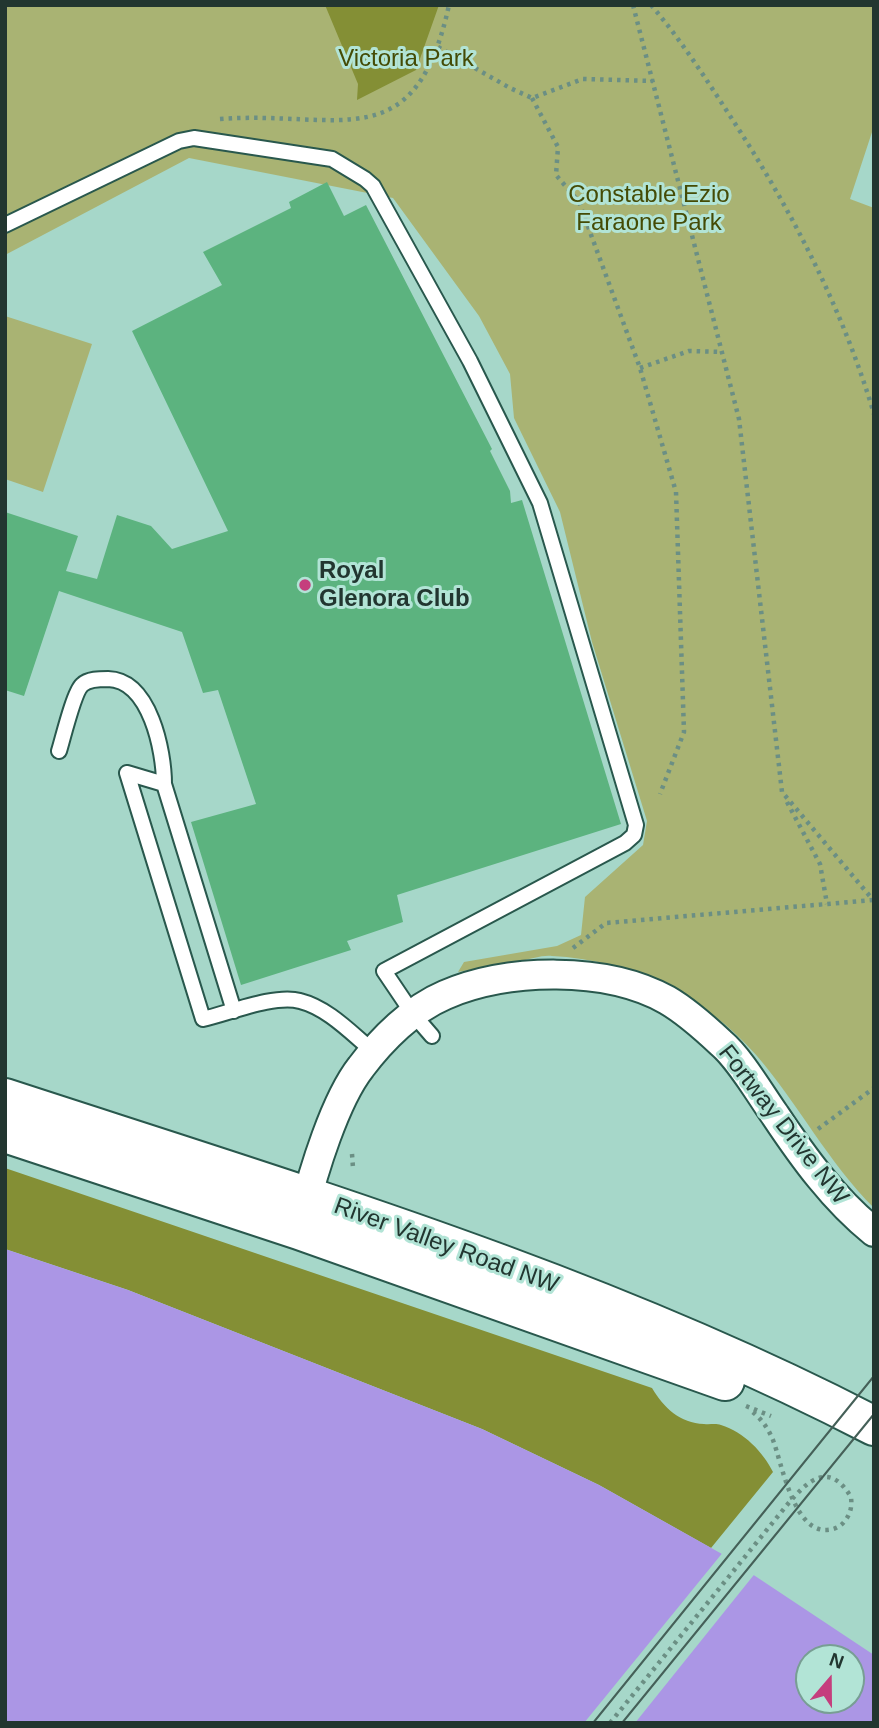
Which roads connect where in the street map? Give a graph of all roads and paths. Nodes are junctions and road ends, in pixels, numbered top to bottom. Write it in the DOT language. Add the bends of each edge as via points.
graph roads {
  1 [pos="449,5"];
  2 [pos="633,5"];
  3 [pos="651,5"];
  4 [pos="438,47"];
  5 [pos="653,81"];
  6 [pos="531,98"];
  7 [pos="364,118"];
  8 [pos="5,225"];
  9 [pos="722,352"];
  10 [pos="640,368"];
  11 [pos="874,414"];
  12 [pos="58,751"];
  13 [pos="164,784"];
  14 [pos="782,792"];
  15 [pos="660,794"];
  16 [pos="873,901"];
  17 [pos="827,904"];
  18 [pos="537,975"];
  19 [pos="234,1011"];
  20 [pos="412,1014"];
  21 [pos="432,1036"];
  22 [pos="373,1051"];
  23 [pos="874,1088"];
  24 [pos="5,1098"];
  25 [pos="819,1129"];
  26 [pos="5,1133"];
  27 [pos="351,1151"];
  28 [pos="353,1168"];
  29 [pos="303,1213"];
  30 [pos="874,1232"];
  31 [pos="739,1404"];
  32 [pos="874,1426"];
  33 [pos="874,1444"];
  34 [pos="610,1723"];
  1 -- 4 [label="path"];
  2 -- 5 [label="path"];
  3 -- 11 [label="path" via="774,184 810,251"];
  4 -- 6 [label="path"];
  4 -- 7 [label="path" via="406,100 380,115"];
  5 -- 6 [label="path" via="583,79"];
  5 -- 9 [label="path"];
  6 -- 10 [label="path" via="558,146 556,176 579,202"];
  8 -- 20 [label="lane" via="179,141 194,138 331,159 373,186 470,362 540,503 636,824 634,835 625,842 384,971"];
  9 -- 10 [label="path" via="689,351"];
  9 -- 14 [label="path" via="739,419"];
  10 -- 15 [label="path" via="676,492 684,732"];
  12 -- 13 [label="lane" via="82,685 116,680 140,696 162,750"];
  13 -- 19 [label="lane"];
  13 -- 19 [label="lane" via="127,773 203,1019"];
  14 -- 16 [label="path"];
  14 -- 17 [label="path" via="820,864"];
  16 -- 17 [label="path"];
  17 -- 18 [label="path" via="606,923"];
  18 -- 20 [label="street, Fortway Drive NW" via="474,985"];
  18 -- 30 [label="street, Fortway Drive NW" via="601,977 666,1000 697,1023 723,1045 831,1191"];
  19 -- 22 [label="lane" via="275,1000 299,1000 325,1013"];
  20 -- 21 [label="lane"];
  20 -- 22 [label="street, Fortway Drive NW"];
  22 -- 29 [label="street, Fortway Drive NW" via="347,1087"];
  23 -- 25 [label="path"];
  24 -- 29 [label="main road, River Valley Road NW"];
  26 -- 29 [label="main road, River Valley Road NW"];
  27 -- 28 [label="path"];
  29 -- 32 [label="main road, River Valley Road NW" via="466,1250 724,1355"];
  29 -- 33 [label="main road, River Valley Road NW" via="794,1405"];
  31 -- 34 [label="path" via="764,1424 772,1439 790,1491 795,1504 803,1518 821,1530 830,1530 850,1512 851,1497 839,1482 823,1477 806,1483 795,1496 787,1505 782,1511"];
}
